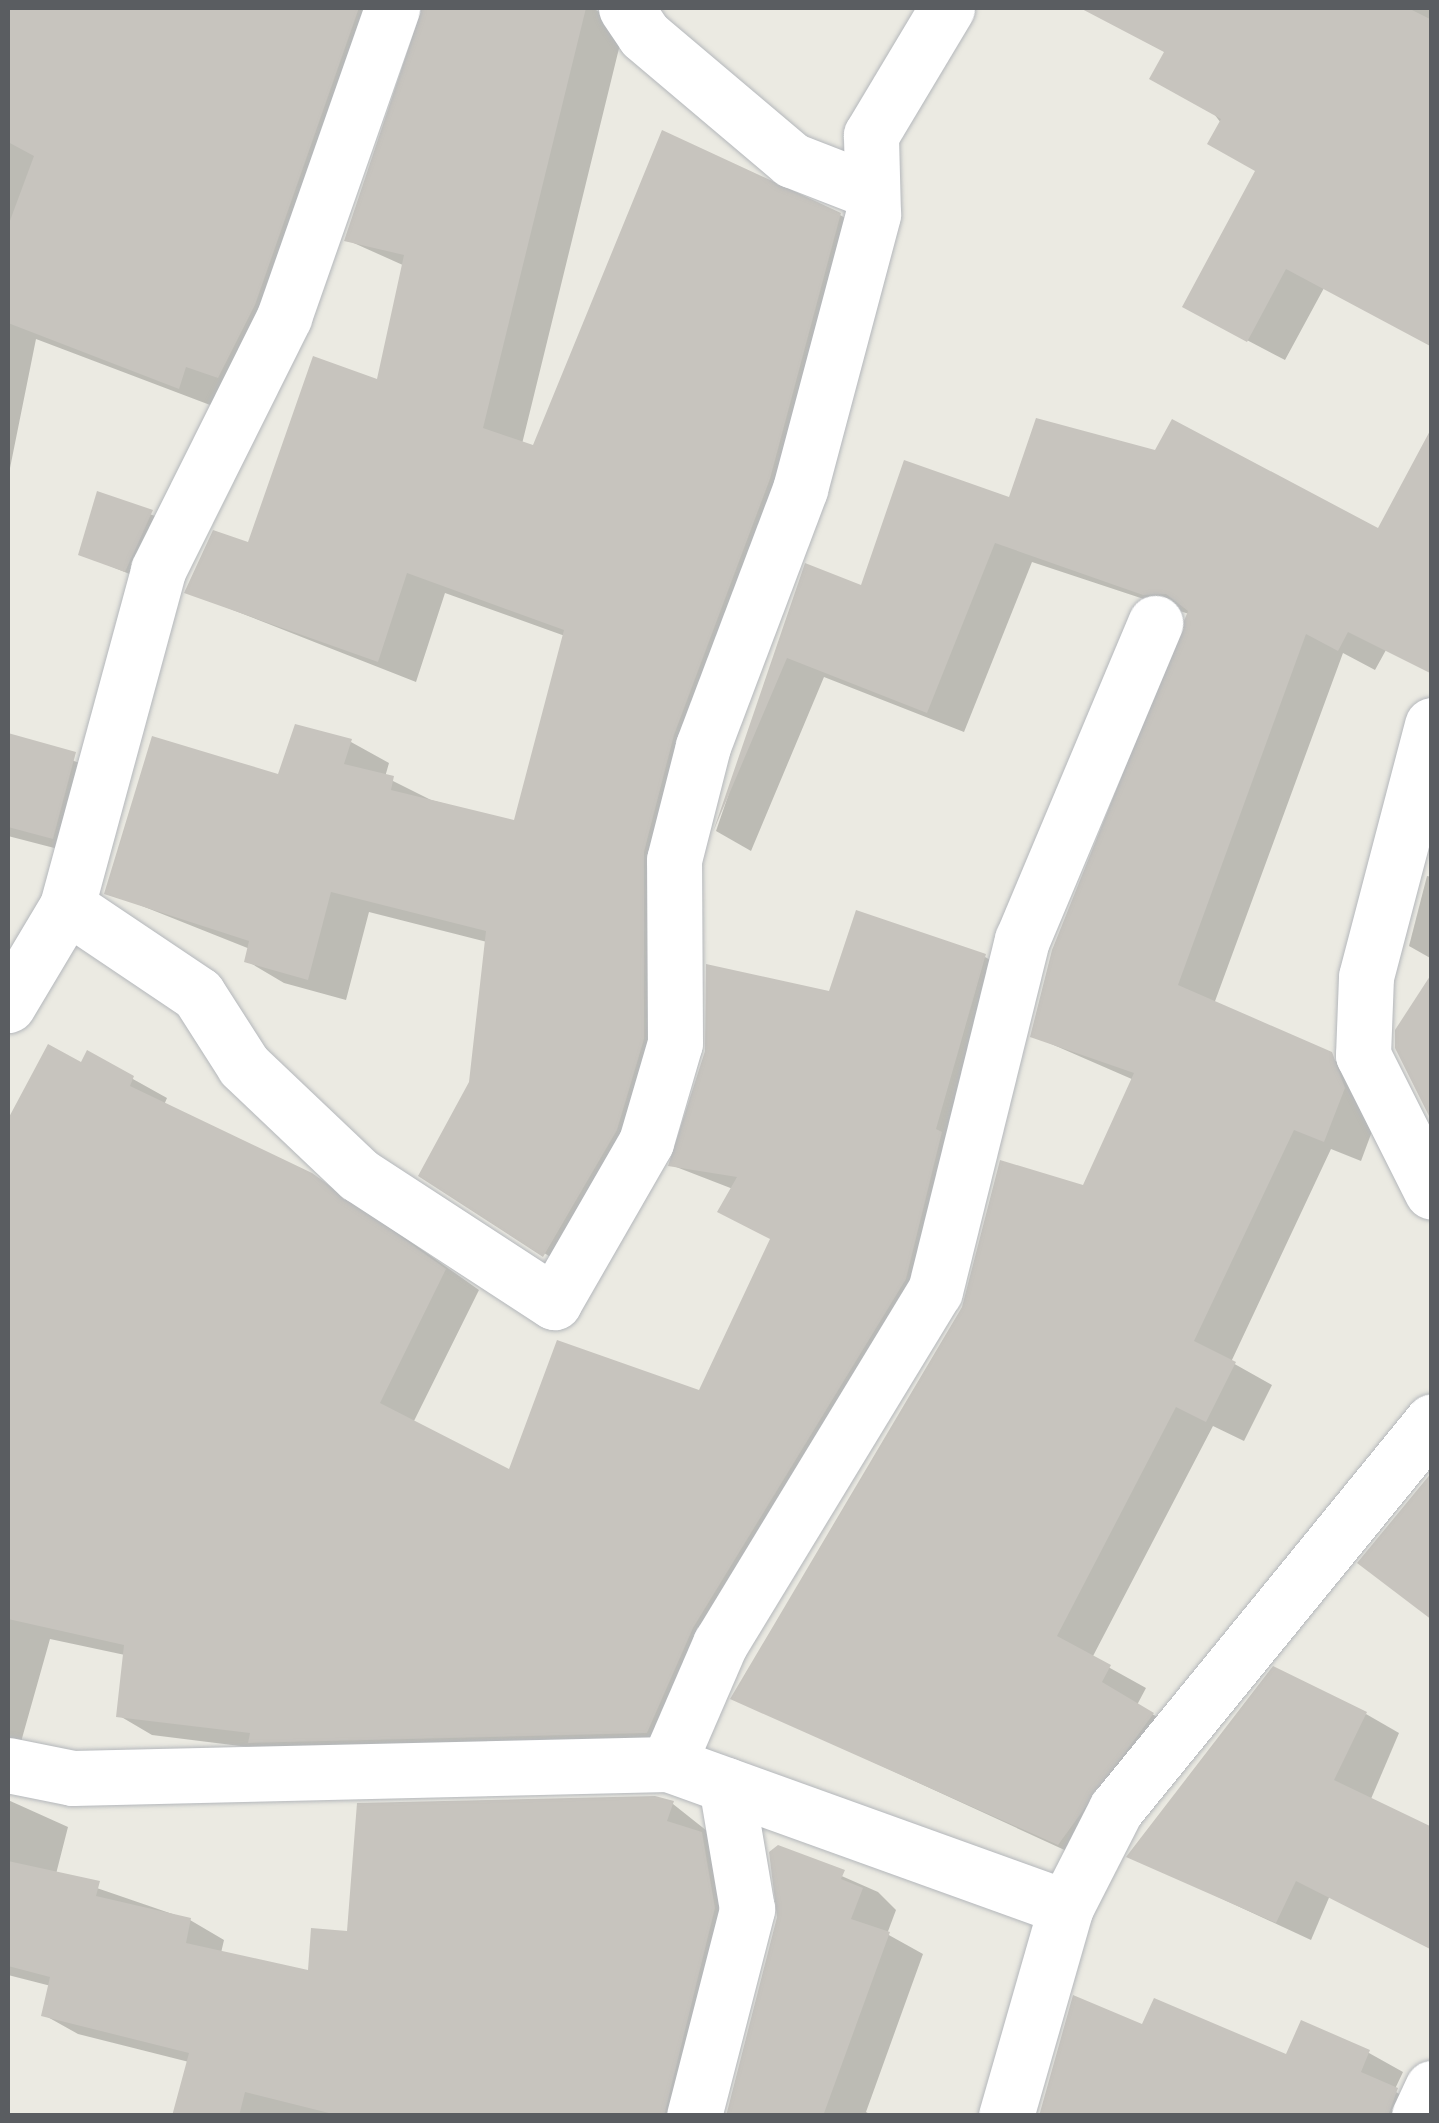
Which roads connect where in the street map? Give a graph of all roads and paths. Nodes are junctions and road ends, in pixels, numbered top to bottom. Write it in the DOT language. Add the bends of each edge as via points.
graph roads {
  1 [pos="392,8"];
  2 [pos="626,8"];
  3 [pos="947,8"];
  4 [pos="869,190"];
  5 [pos="1155,623"];
  6 [pos="1432,725"];
  7 [pos="67,906"];
  8 [pos="8,1006"];
  9 [pos="1432,1192"];
  10 [pos="1432,1422"];
  11 [pos="668,1764"];
  12 [pos="8,1765"];
  13 [pos="726,1785"];
  14 [pos="1066,1907"];
  15 [pos="694,2116"];
  16 [pos="1006,2116"];
  1 -- 7 [label="street" via="284,317 158,570"];
  2 -- 4 [label="street" via="644,35 792,160"];
  3 -- 4 [label="street" via="871,136"];
  4 -- 7 [label="street" via="874,214 800,488 764,566 674,860 675,1044 646,1142 554,1302 360,1174 244,1066 198,994"];
  5 -- 11 [label="street" via="1022,940 935,1291 720,1644"];
  6 -- 9 [label="street" via="1366,977 1363,1055"];
  7 -- 8 [label="street"];
  10 -- 14 [label="street" via="1116,1809"];
  11 -- 12 [label="street" via="73,1778"];
  11 -- 13 [label="street"];
  13 -- 14 [label="street"];
  13 -- 15 [label="street" via="747,1909"];
  14 -- 16 [label="street"];
}
